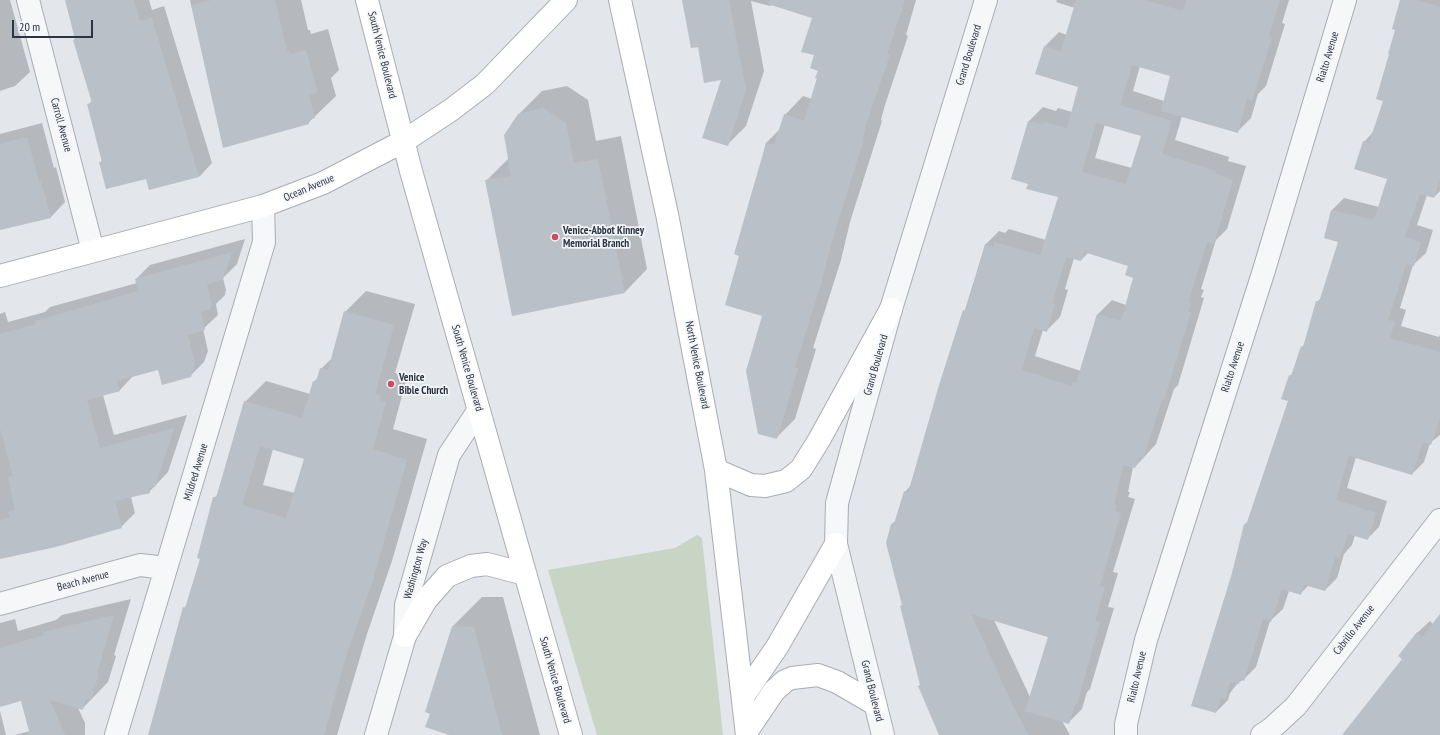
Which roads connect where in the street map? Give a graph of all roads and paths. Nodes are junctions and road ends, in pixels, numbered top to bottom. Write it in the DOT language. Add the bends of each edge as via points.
graph roads {
  1 [pos="28,0"];
  2 [pos="368,0"];
  3 [pos="566,0"];
  4 [pos="620,0"];
  5 [pos="986,0"];
  6 [pos="1345,0"];
  7 [pos="404,140"];
  8 [pos="263,206"];
  9 [pos="93,251"];
  10 [pos="0,276"];
  11 [pos="892,309"];
  12 [pos="478,411"];
  13 [pos="716,470"];
  14 [pos="1440,520"];
  15 [pos="836,544"];
  16 [pos="166,568"];
  17 [pos="525,574"];
  18 [pos="0,604"];
  19 [pos="405,636"];
  20 [pos="744,695"];
  21 [pos="875,704"];
  22 [pos="747,733"];
  23 [pos="116,735"];
  24 [pos="376,735"];
  25 [pos="571,735"];
  26 [pos="883,735"];
  27 [pos="1126,735"];
  28 [pos="1262,735"];
  1 -- 9 [label="street, Carroll Avenue"];
  2 -- 7 [label="main road, South Venice Boulevard"];
  3 -- 7 [label="main road, Ocean Avenue" via="485,84 451,110"];
  4 -- 13 [label="main road, North Venice Boulevard" via="667,214"];
  5 -- 11 [label="street, Grand Boulevard"];
  6 -- 27 [label="street, Rialto Avenue" via="1264,270 1146,640 1126,724"];
  7 -- 8 [label="main road, Ocean Avenue" via="323,183"];
  7 -- 12 [label="main road, South Venice Boulevard"];
  8 -- 9 [label="main road, Ocean Avenue"];
  8 -- 16 [label="street, Mildred Avenue" via="264,242"];
  9 -- 10 [label="main road, Ocean Avenue"];
  11 -- 13 [label="main road" via="801,469 786,481 765,486 751,485"];
  11 -- 15 [label="street, Grand Boulevard" via="837,503"];
  12 -- 17 [label="main road, South Venice Boulevard"];
  12 -- 19 [label="street, Washington Way" via="449,455 406,605"];
  13 -- 20 [label="main road, North Venice Boulevard"];
  14 -- 28 [label="street, Cabrillo Avenue" via="1296,706"];
  15 -- 20 [label="main road" via="777,647"];
  15 -- 21 [label="street, Grand Boulevard"];
  16 -- 18 [label="street, Beach Avenue" via="140,565"];
  16 -- 23 [label="street, Mildred Avenue"];
  17 -- 19 [label="main road" via="487,564 471,566 447,576 426,600"];
  17 -- 25 [label="main road, South Venice Boulevard"];
  19 -- 24 [label="street, Washington Way"];
  20 -- 22 [label="main road, North Venice Boulevard"];
  21 -- 22 [label="main road" via="837,682 818,675 792,678 774,691"];
  21 -- 26 [label="street, Grand Boulevard"];
}
